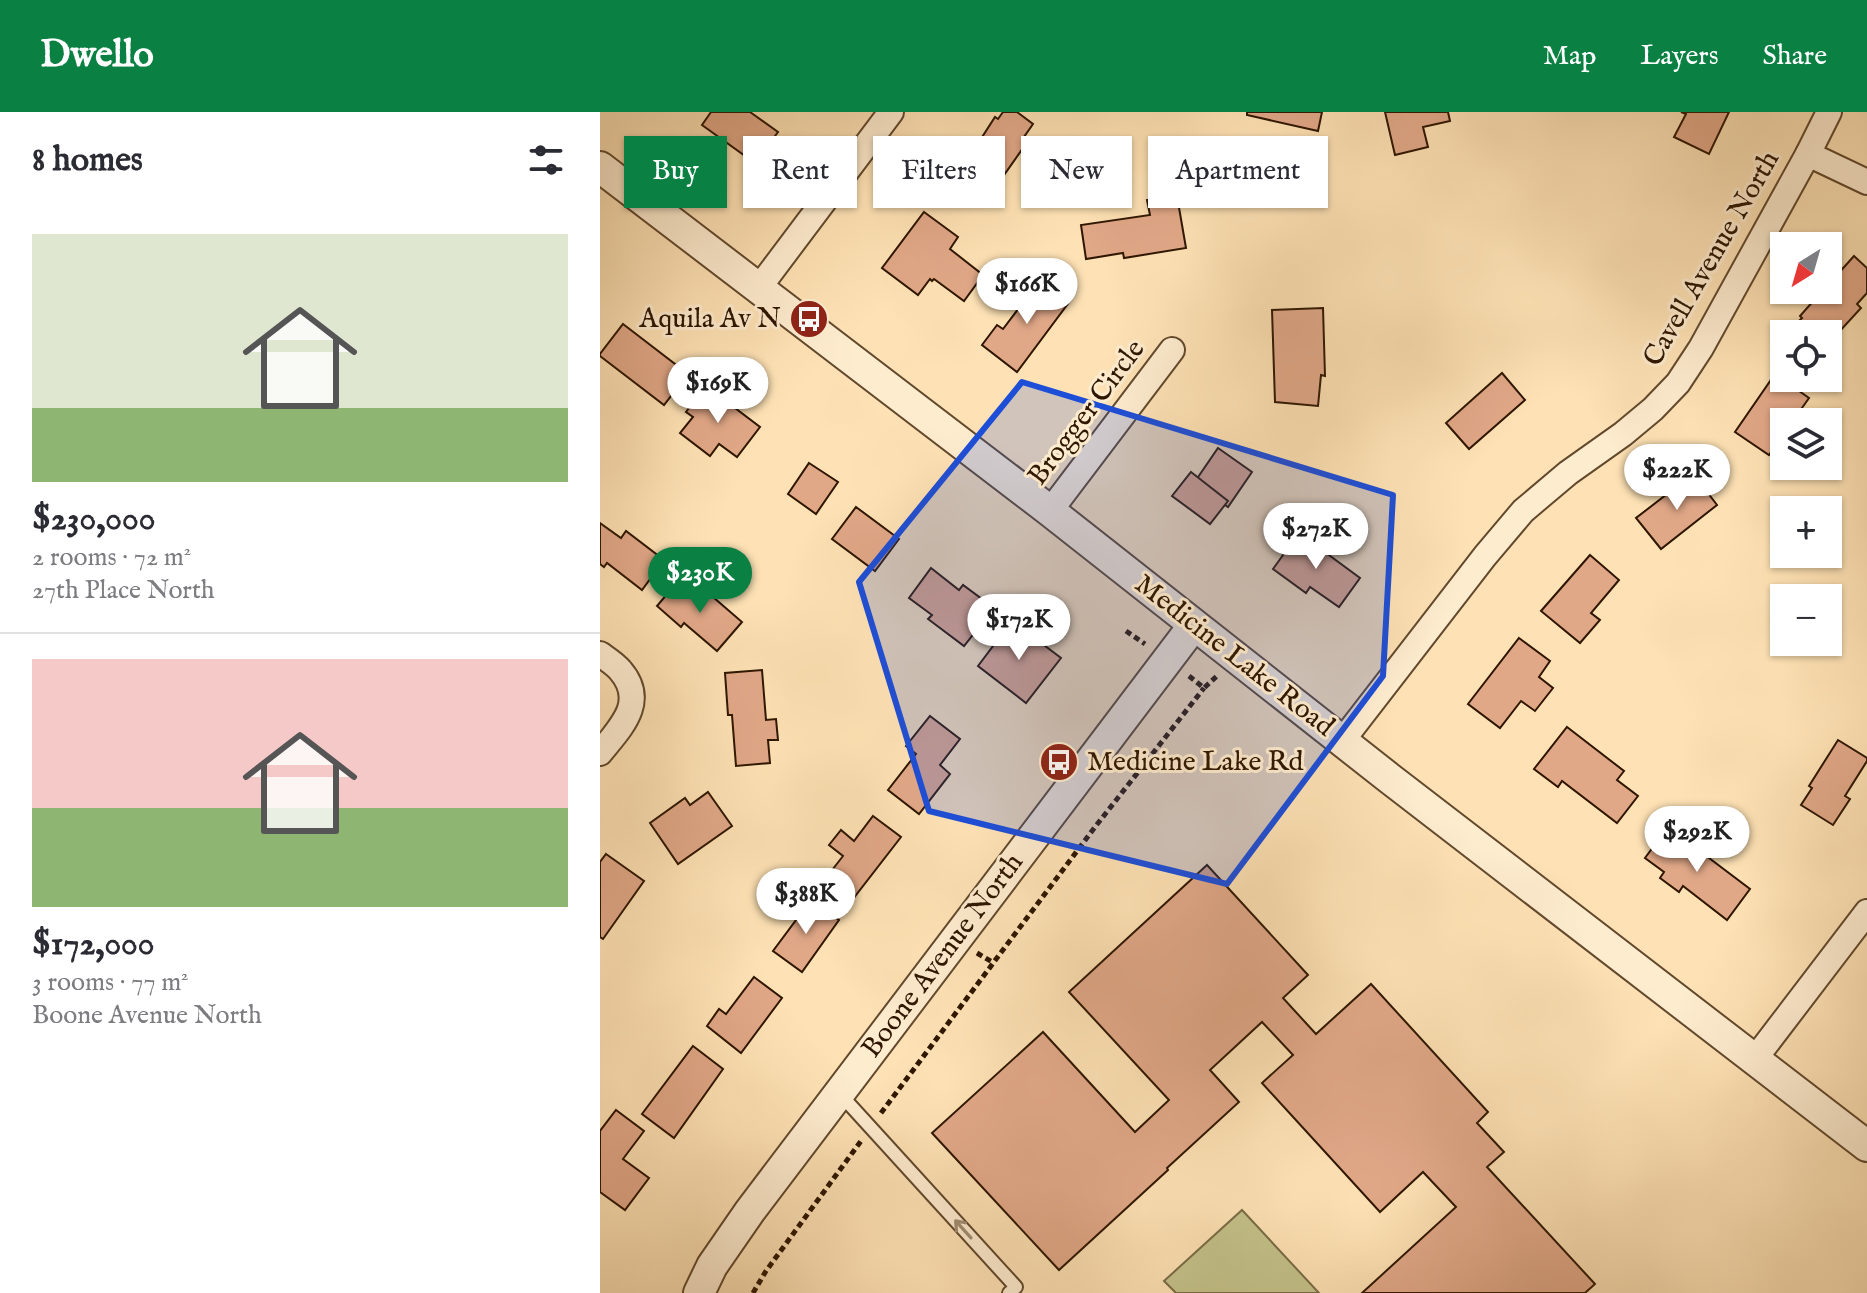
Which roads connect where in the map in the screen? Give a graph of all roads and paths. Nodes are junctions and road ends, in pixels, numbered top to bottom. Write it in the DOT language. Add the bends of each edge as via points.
graph roads {
  1 [pos="891,112"];
  2 [pos="1829,112"];
  3 [pos="1808,154"];
  4 [pos="600,167"];
  5 [pos="1867,182"];
  6 [pos="758,289"];
  7 [pos="1172,350"];
  8 [pos="1050,511"];
  9 [pos="1194,625"];
  10 [pos="600,654"];
  11 [pos="1204,688"];
  12 [pos="1342,741"];
  13 [pos="600,753"];
  14 [pos="1867,912"];
  15 [pos="1754,1060"];
  16 [pos="839,1093"];
  17 [pos="870,1128"];
  18 [pos="1867,1146"];
  19 [pos="699,1293"];
  20 [pos="753,1293"];
  21 [pos="1009,1293"];
  1 -- 6 [label="street"];
  2 -- 3 [label="street, Cavell Avenue North"];
  3 -- 5 [label="street"];
  3 -- 12 [label="street, Cavell Avenue North" via="1678,383 1623,434 1523,511"];
  4 -- 6 [label="street, Medicine Lake Road"];
  6 -- 8 [label="street, Medicine Lake Road"];
  7 -- 8 [label="street, Brogger Circle"];
  8 -- 9 [label="street, Medicine Lake Road"];
  9 -- 12 [label="street, Medicine Lake Road"];
  9 -- 16 [label="street, Boone Avenue North"];
  10 -- 13 [label="street" via="620,669 632,688 630,715"];
  11 -- 17 [label="path"];
  12 -- 15 [label="street, Medicine Lake Road"];
  14 -- 15 [label="street"];
  15 -- 18 [label="street, Medicine Lake Road"];
  16 -- 17 [label="lane"];
  16 -- 19 [label="street, Boone Avenue North" via="719,1255"];
  17 -- 20 [label="path"];
  21 -- 17 [label="lane, one-way" via="1016,1287"];
}
